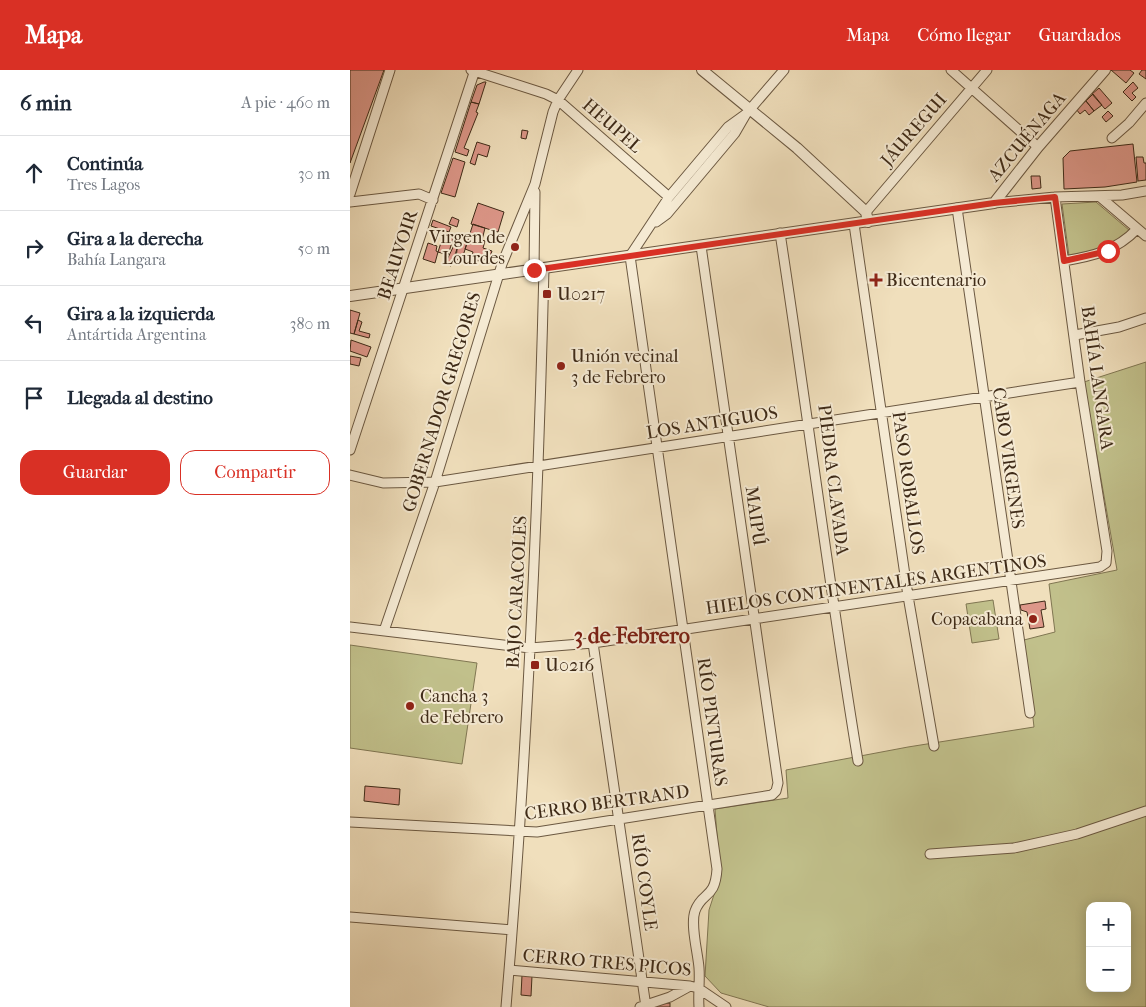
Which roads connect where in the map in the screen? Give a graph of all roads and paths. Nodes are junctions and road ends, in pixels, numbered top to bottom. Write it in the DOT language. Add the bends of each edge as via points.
graph roads {
  1 [pos="390,70"];
  2 [pos="474,70"];
  3 [pos="578,70"];
  4 [pos="702,70"];
  5 [pos="784,70"];
  6 [pos="951,70"];
  7 [pos="987,70"];
  8 [pos="1105,70"];
  9 [pos="972,88"];
  10 [pos="558,100"];
  11 [pos="1146,103"];
  12 [pos="748,112"];
  13 [pos="1112,138"];
  14 [pos="1038,147"];
  15 [pos="535,184"];
  16 [pos="1146,191"];
  17 [pos="350,194"];
  18 [pos="1099,196"];
  19 [pos="669,197"];
  20 [pos="1055,197"];
  21 [pos="433,200"];
  22 [pos="350,202"];
  23 [pos="994,203"];
  24 [pos="957,208"];
  25 [pos="867,217"];
  26 [pos="653,224"];
  27 [pos="854,224"];
  28 [pos="1137,229"];
  29 [pos="780,233"];
  30 [pos="1146,236"];
  31 [pos="701,246"];
  32 [pos="630,256"];
  33 [pos="1064,261"];
  34 [pos="539,269"];
  35 [pos="498,275"];
  36 [pos="404,288"];
  37 [pos="350,296"];
  38 [pos="1146,318"];
  39 [pos="1075,335"];
  40 [pos="1080,382"];
  41 [pos="983,397"];
  42 [pos="881,413"];
  43 [pos="809,423"];
  44 [pos="727,436"];
  45 [pos="657,448"];
  46 [pos="350,450"];
  47 [pos="539,467"];
  48 [pos="350,474"];
  49 [pos="435,482"];
  50 [pos="1106,563"];
  51 [pos="1010,582"];
  52 [pos="908,596"];
  53 [pos="833,608"];
  54 [pos="754,619"];
  55 [pos="350,627"];
  56 [pos="682,630"];
  57 [pos="384,632"];
  58 [pos="593,643"];
  59 [pos="530,648"];
  60 [pos="1030,713"];
  61 [pos="934,746"];
  62 [pos="858,761"];
  63 [pos="776,791"];
  64 [pos="708,806"];
  65 [pos="1146,811"];
  66 [pos="618,820"];
  67 [pos="350,822"];
  68 [pos="519,832"];
  69 [pos="930,854"];
  70 [pos="350,917"];
  71 [pos="512,930"];
  72 [pos="509,970"];
  73 [pos="641,980"];
  74 [pos="694,987"];
  75 [pos="506,1007"];
  76 [pos="644,1007"];
  77 [pos="699,1007"];
  78 [pos="726,1007"];
  1 -- 17 [label="street"];
  2 -- 10 [label="street, HEUPEL"];
  2 -- 21 [label="street, BEAUVOIR"];
  3 -- 10 [label="street, GOBERNADOR GREGORES"];
  4 -- 12 [label="street"];
  5 -- 12 [label="street"];
  6 -- 9 [label="street"];
  7 -- 9 [label="street, JÁUREGUI"];
  8 -- 14 [label="street, AZCUÉNAGA"];
  9 -- 14 [label="street"];
  9 -- 25 [label="street, JÁUREGUI"];
  10 -- 15 [label="street, GOBERNADOR GREGORES"];
  10 -- 19 [label="street, HEUPEL"];
  11 -- 13 [label="street"];
  12 -- 19 [label="street" via="728,127"];
  12 -- 25 [label="street" via="797,148"];
  12 -- 26 [label="street" via="735,133 667,214"];
  14 -- 23 [label="street, AZCUÉNAGA"];
  15 -- 34 [label="street, GOBERNADOR GREGORES"];
  15 -- 35 [label="street, GOBERNADOR GREGORES"];
  16 -- 18 [label="street"];
  18 -- 20 [label="street"];
  18 -- 28 [label="street"];
  19 -- 26 [label="street"];
  20 -- 23 [label="street"];
  20 -- 33 [label="street, BAHÍA LANGARA"];
  21 -- 22 [label="street" via="419,194"];
  21 -- 36 [label="street, BEAUVOIR"];
  23 -- 24 [label="street"];
  24 -- 25 [label="street"];
  24 -- 41 [label="street, CABO VIRGENES"];
  25 -- 27 [label="street"];
  26 -- 32 [label="street"];
  27 -- 29 [label="street"];
  27 -- 42 [label="street, PASO ROBALLOS"];
  28 -- 30 [label="street"];
  28 -- 33 [label="street" via="1125,242 1108,251"];
  29 -- 31 [label="street"];
  29 -- 43 [label="street, PIEDRA CLAVADA"];
  31 -- 32 [label="street"];
  31 -- 44 [label="street, MAIPÚ"];
  32 -- 34 [label="street"];
  32 -- 45 [label="street, RÍO PINTURAS"];
  33 -- 39 [label="street, BAHÍA LANGARA"];
  34 -- 35 [label="street"];
  34 -- 47 [label="street, BAJO CARACOLES"];
  35 -- 36 [label="street"];
  35 -- 49 [label="street, GOBERNADOR GREGORES"];
  36 -- 37 [label="street"];
  36 -- 46 [label="street, BEAUVOIR"];
  38 -- 39 [label="street"];
  39 -- 40 [label="street, BAHÍA LANGARA"];
  40 -- 41 [label="street, LOS ANTIGUOS"];
  40 -- 50 [label="street, BAHÍA LANGARA" via="1107,552"];
  41 -- 42 [label="street, LOS ANTIGUOS"];
  41 -- 51 [label="street, CABO VIRGENES"];
  42 -- 43 [label="street, LOS ANTIGUOS"];
  42 -- 52 [label="street, PASO ROBALLOS"];
  43 -- 44 [label="street, LOS ANTIGUOS"];
  43 -- 53 [label="street, PIEDRA CLAVADA"];
  44 -- 45 [label="street, LOS ANTIGUOS"];
  44 -- 54 [label="street, MAIPÚ"];
  45 -- 47 [label="street, LOS ANTIGUOS"];
  45 -- 56 [label="street, RÍO PINTURAS"];
  47 -- 49 [label="street, LOS ANTIGUOS"];
  47 -- 59 [label="street, BAJO CARACOLES"];
  48 -- 49 [label="street, LOS ANTIGUOS" via="383,484"];
  49 -- 57 [label="street, GOBERNADOR GREGORES"];
  50 -- 51 [label="street, HIELOS CONTINENTALES ARGENTINOS" via="1100,568"];
  51 -- 52 [label="street, HIELOS CONTINENTALES ARGENTINOS"];
  51 -- 60 [label="street, CABO VIRGENES"];
  52 -- 53 [label="street, HIELOS CONTINENTALES ARGENTINOS"];
  52 -- 61 [label="street, PASO ROBALLOS"];
  53 -- 54 [label="street, HIELOS CONTINENTALES ARGENTINOS"];
  53 -- 62 [label="street, PIEDRA CLAVADA"];
  54 -- 56 [label="street, HIELOS CONTINENTALES ARGENTINOS"];
  54 -- 63 [label="street, MAIPÚ" via="778,784"];
  55 -- 57 [label="street, HIELOS CONTINENTALES ARGENTINOS"];
  56 -- 58 [label="street, HIELOS CONTINENTALES ARGENTINOS"];
  56 -- 64 [label="street, RÍO PINTURAS"];
  57 -- 59 [label="street, HIELOS CONTINENTALES ARGENTINOS"];
  58 -- 59 [label="street, HIELOS CONTINENTALES ARGENTINOS"];
  58 -- 66 [label="street, RÍO COYLE"];
  59 -- 68 [label="street, BAJO CARACOLES"];
  63 -- 64 [label="street, CERRO BERTRAND" via="772,795"];
  64 -- 66 [label="street, CERRO BERTRAND"];
  64 -- 74 [label="street, RÍO PINTURAS" via="716,882 693,918 699,970"];
  65 -- 69 [label="street" via="1077,834 1014,848"];
  66 -- 68 [label="street, CERRO BERTRAND"];
  66 -- 73 [label="street, RÍO COYLE"];
  67 -- 68 [label="street, CERRO BERTRAND"];
  68 -- 71 [label="street, BAJO CARACOLES"];
  70 -- 71 [label="street, CERRO TRES PICOS"];
  71 -- 72 [label="street, BAJO CARACOLES"];
  72 -- 73 [label="street, CERRO TRES PICOS"];
  72 -- 75 [label="street, BAJO CARACOLES"];
  73 -- 74 [label="street, CERRO TRES PICOS"];
  73 -- 76 [label="street, RÍO COYLE"];
  74 -- 76 [label="street"];
  74 -- 77 [label="street, RÍO PINTURAS"];
  74 -- 78 [label="street, CERRO TRES PICOS"];
}
